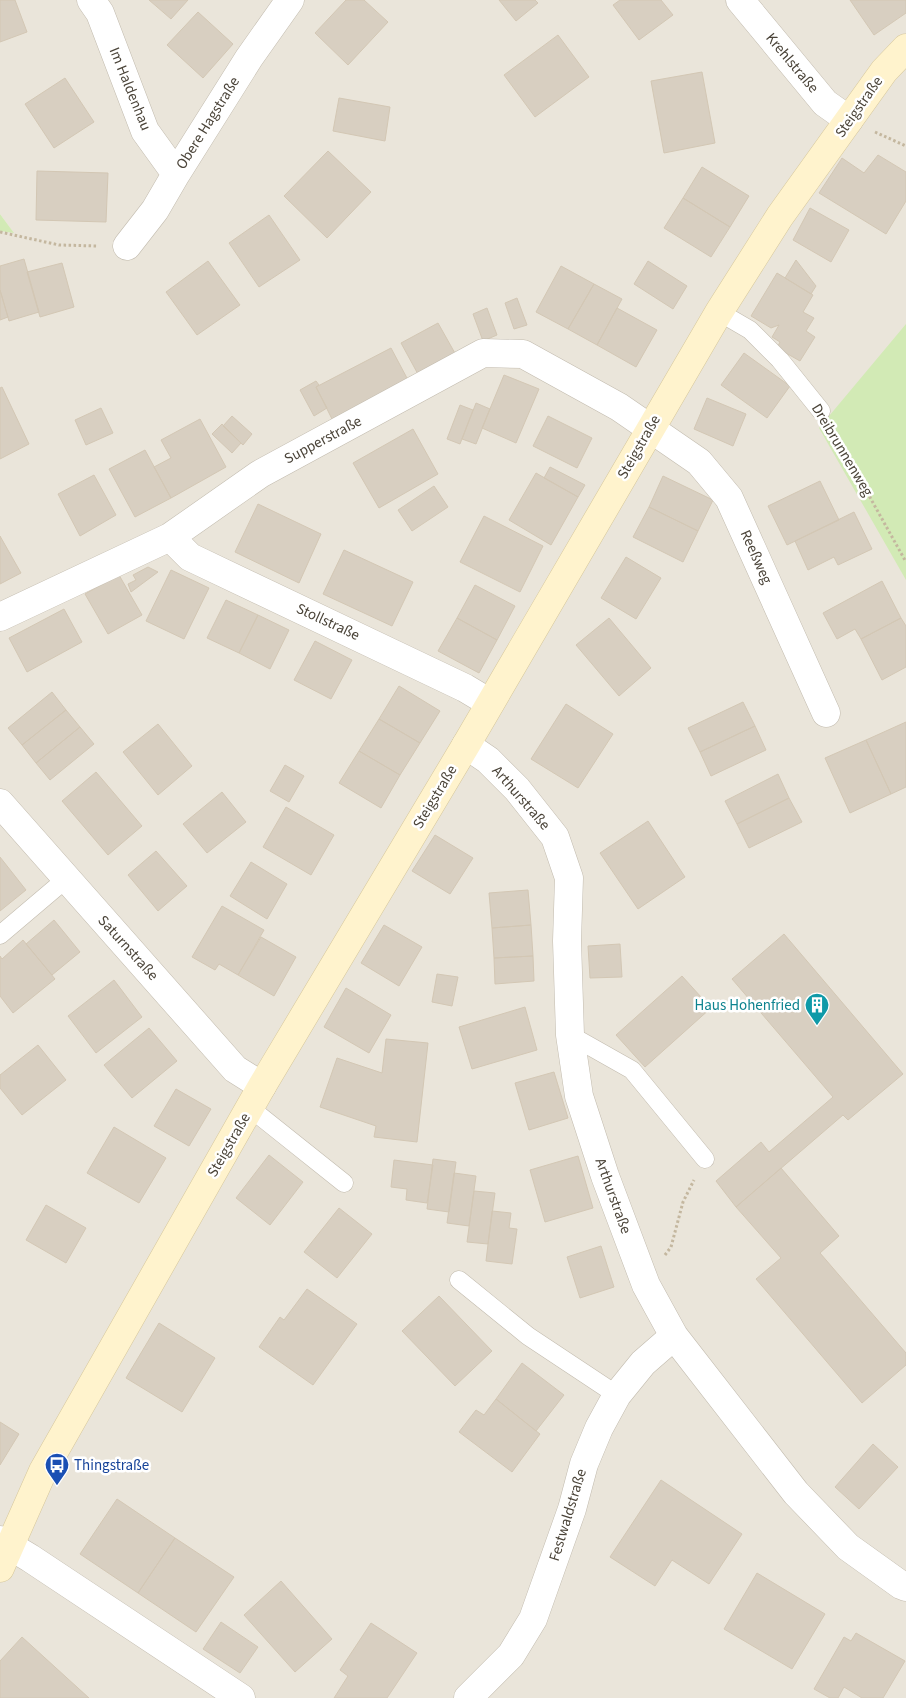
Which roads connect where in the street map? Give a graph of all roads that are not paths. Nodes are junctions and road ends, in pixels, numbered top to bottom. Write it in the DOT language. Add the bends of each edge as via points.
graph roads {
  1 [pos="92,0"];
  2 [pos="290,0"];
  3 [pos="740,0"];
  4 [pos="906,48"];
  5 [pos="849,120"];
  6 [pos="176,174"];
  7 [pos="126,246"];
  8 [pos="719,312"];
  9 [pos="821,411"];
  10 [pos="650,428"];
  11 [pos="170,537"];
  12 [pos="0,617"];
  13 [pos="490,703"];
  14 [pos="826,713"];
  15 [pos="466,745"];
  16 [pos="0,803"];
  17 [pos="66,879"];
  18 [pos="0,935"];
  19 [pos="570,1035"];
  20 [pos="256,1097"];
  21 [pos="705,1159"];
  22 [pos="344,1183"];
  23 [pos="459,1280"];
  24 [pos="674,1336"];
  25 [pos="617,1394"];
  26 [pos="3,1551"];
  27 [pos="906,1587"];
  28 [pos="241,1698"];
  29 [pos="468,1698"];
  1 -- 6 [label="street, Im Haldenhau" via="100,13 145,132"];
  2 -- 6 [label="street, Obere Hagstraße" via="249,58"];
  3 -- 5 [label="street, Krehlstraße" via="825,103"];
  4 -- 5 [label="street, Steigstraße"];
  5 -- 8 [label="street, Steigstraße" via="780,216"];
  6 -- 7 [label="street, Obere Hagstraße" via="155,210"];
  8 -- 9 [label="lane, Dreibrunnenweg" via="750,330 780,360"];
  8 -- 10 [label="street, Steigstraße"];
  10 -- 11 [label="street, Supperstraße" via="619,407 523,354 483,353 260,474"];
  10 -- 13 [label="street, Steigstraße"];
  10 -- 14 [label="street, Reeßweg" via="699,462 729,498"];
  11 -- 12 [label="street, Supperstraße"];
  11 -- 13 [label="street, Stollstraße" via="190,557 465,688"];
  13 -- 15 [label="street, Steigstraße"];
  15 -- 19 [label="street, Arthurstraße" via="488,760 555,837 569,878"];
  15 -- 20 [label="street, Steigstraße"];
  16 -- 17 [label="street, Saturnstraße"];
  17 -- 18 [label="lane"];
  17 -- 20 [label="street, Saturnstraße" via="235,1069"];
  19 -- 21 [label="lane" via="632,1070"];
  19 -- 24 [label="street, Arthurstraße" via="579,1096 605,1176 646,1285"];
  20 -- 22 [label="lane"];
  20 -- 26 [label="street, Steigstraße" via="43,1471"];
  23 -- 25 [label="lane" via="528,1336"];
  24 -- 25 [label="street, Festwaldstraße" via="643,1363"];
  24 -- 27 [label="street, Arthurstraße" via="796,1493 848,1547"];
  25 -- 29 [label="street, Festwaldstraße" via="584,1464 569,1518 533,1618 511,1654"];
  26 -- 28 [label="street"];
}
